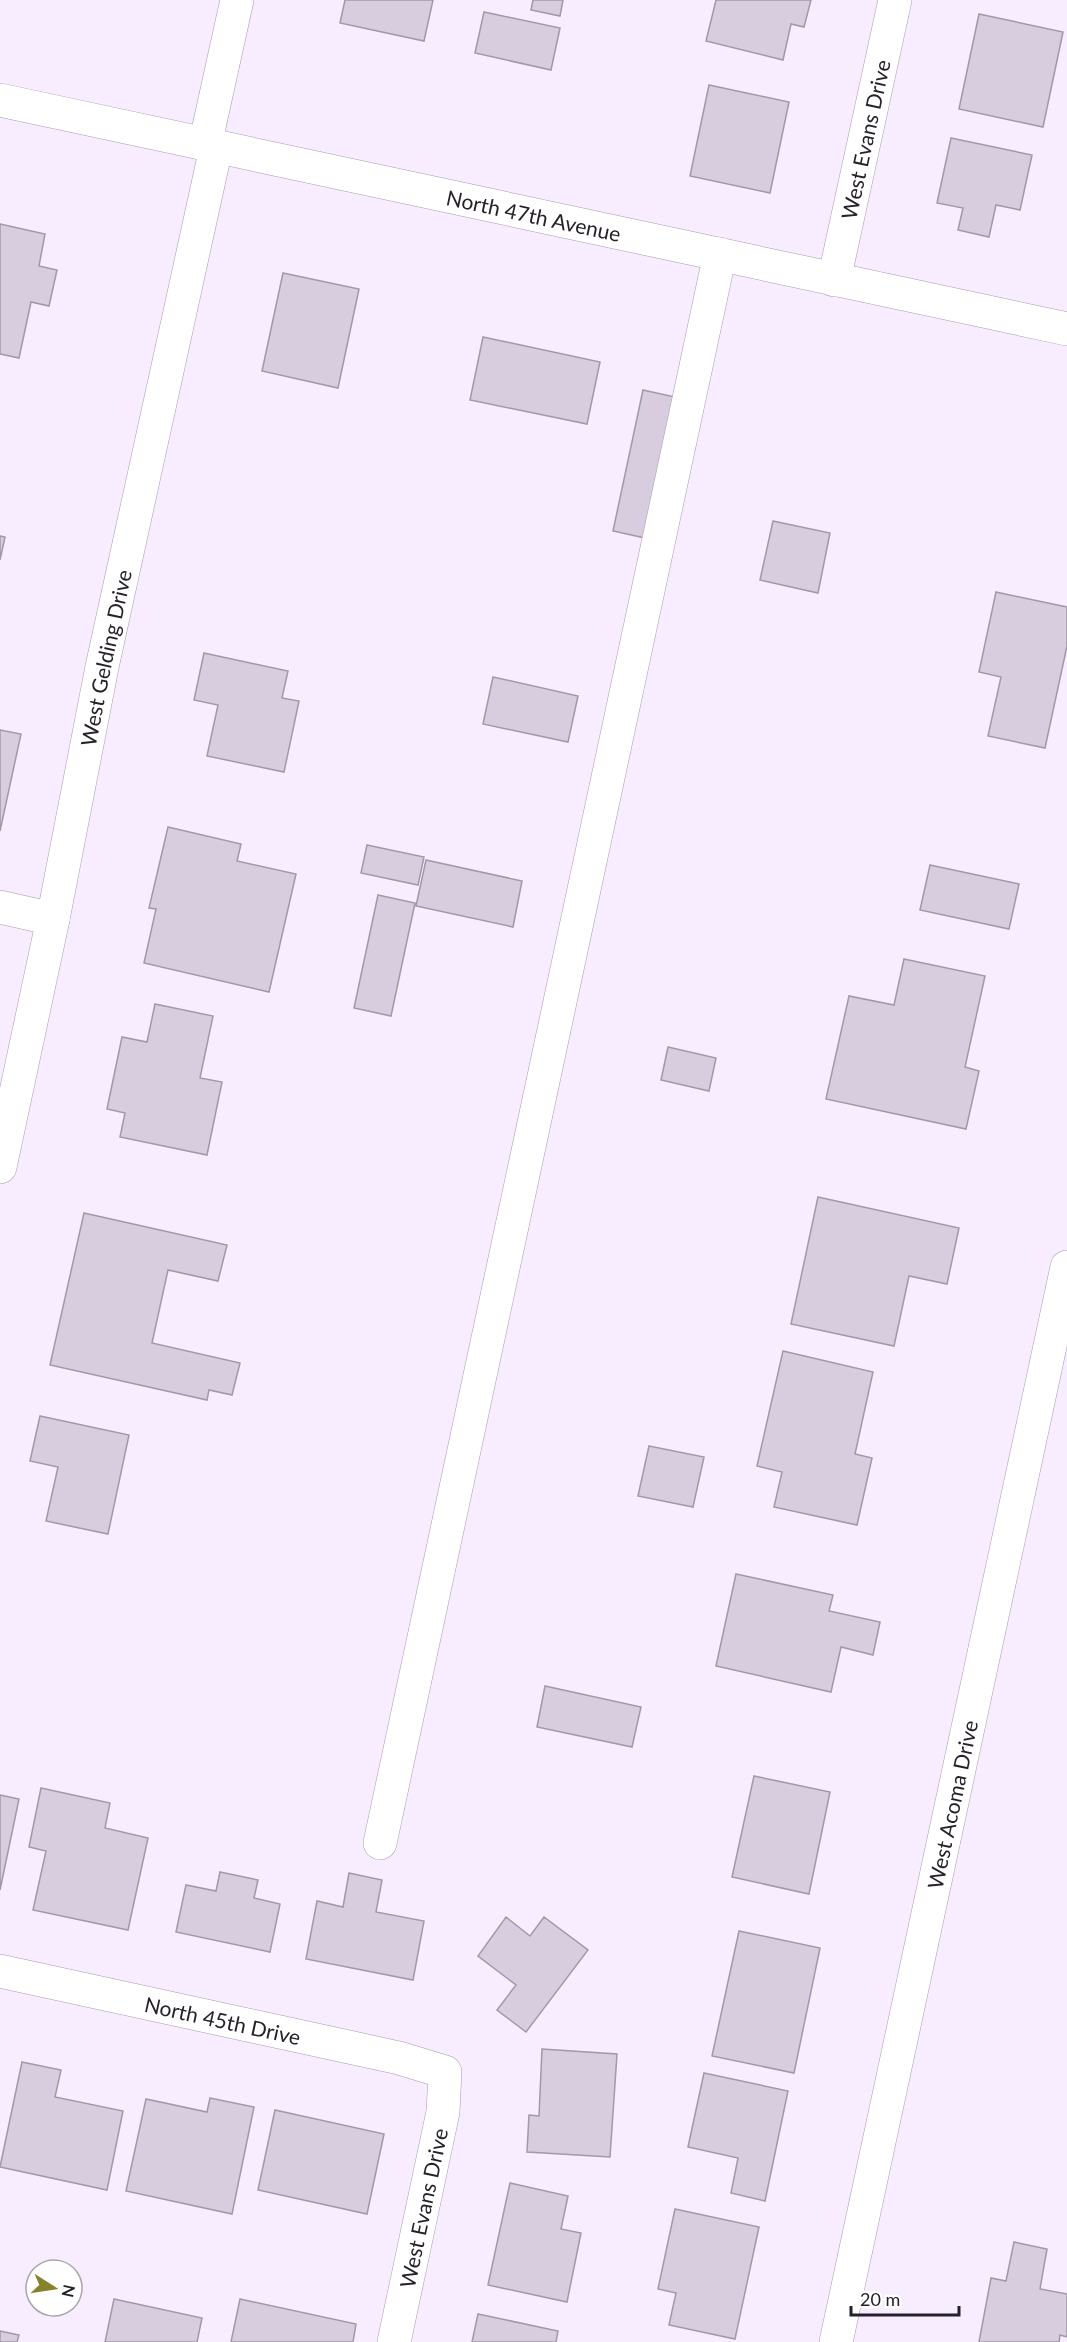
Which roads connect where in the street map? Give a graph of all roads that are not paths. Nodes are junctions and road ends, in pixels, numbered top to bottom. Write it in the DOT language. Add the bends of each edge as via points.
graph roads {
  1 [pos="237,0"];
  2 [pos="895,0"];
  3 [pos="0,100"];
  4 [pos="210,146"];
  5 [pos="720,254"];
  6 [pos="834,280"];
  7 [pos="1067,329"];
  8 [pos="0,907"];
  9 [pos="52,919"];
  10 [pos="0,1167"];
  11 [pos="1067,1267"];
  12 [pos="380,1843"];
  13 [pos="0,1971"];
  14 [pos="445,2072"];
  15 [pos="394,2342"];
  16 [pos="836,2342"];
  1 -- 4 [label="street, West Gelding Drive"];
  2 -- 6 [label="street, West Evans Drive"];
  3 -- 4 [label="street, North 47th Avenue"];
  4 -- 5 [label="street, North 47th Avenue"];
  4 -- 9 [label="street, West Gelding Drive"];
  5 -- 6 [label="street, North 47th Avenue"];
  5 -- 12 [label="street"];
  6 -- 7 [label="street, North 47th Avenue"];
  8 -- 9 [label="street"];
  9 -- 10 [label="street, West Gelding Drive"];
  11 -- 16 [label="street, West Acoma Drive"];
  13 -- 14 [label="street, North 45th Drive" via="399,2058"];
  14 -- 15 [label="street, West Evans Drive" via="443,2112"];
}
